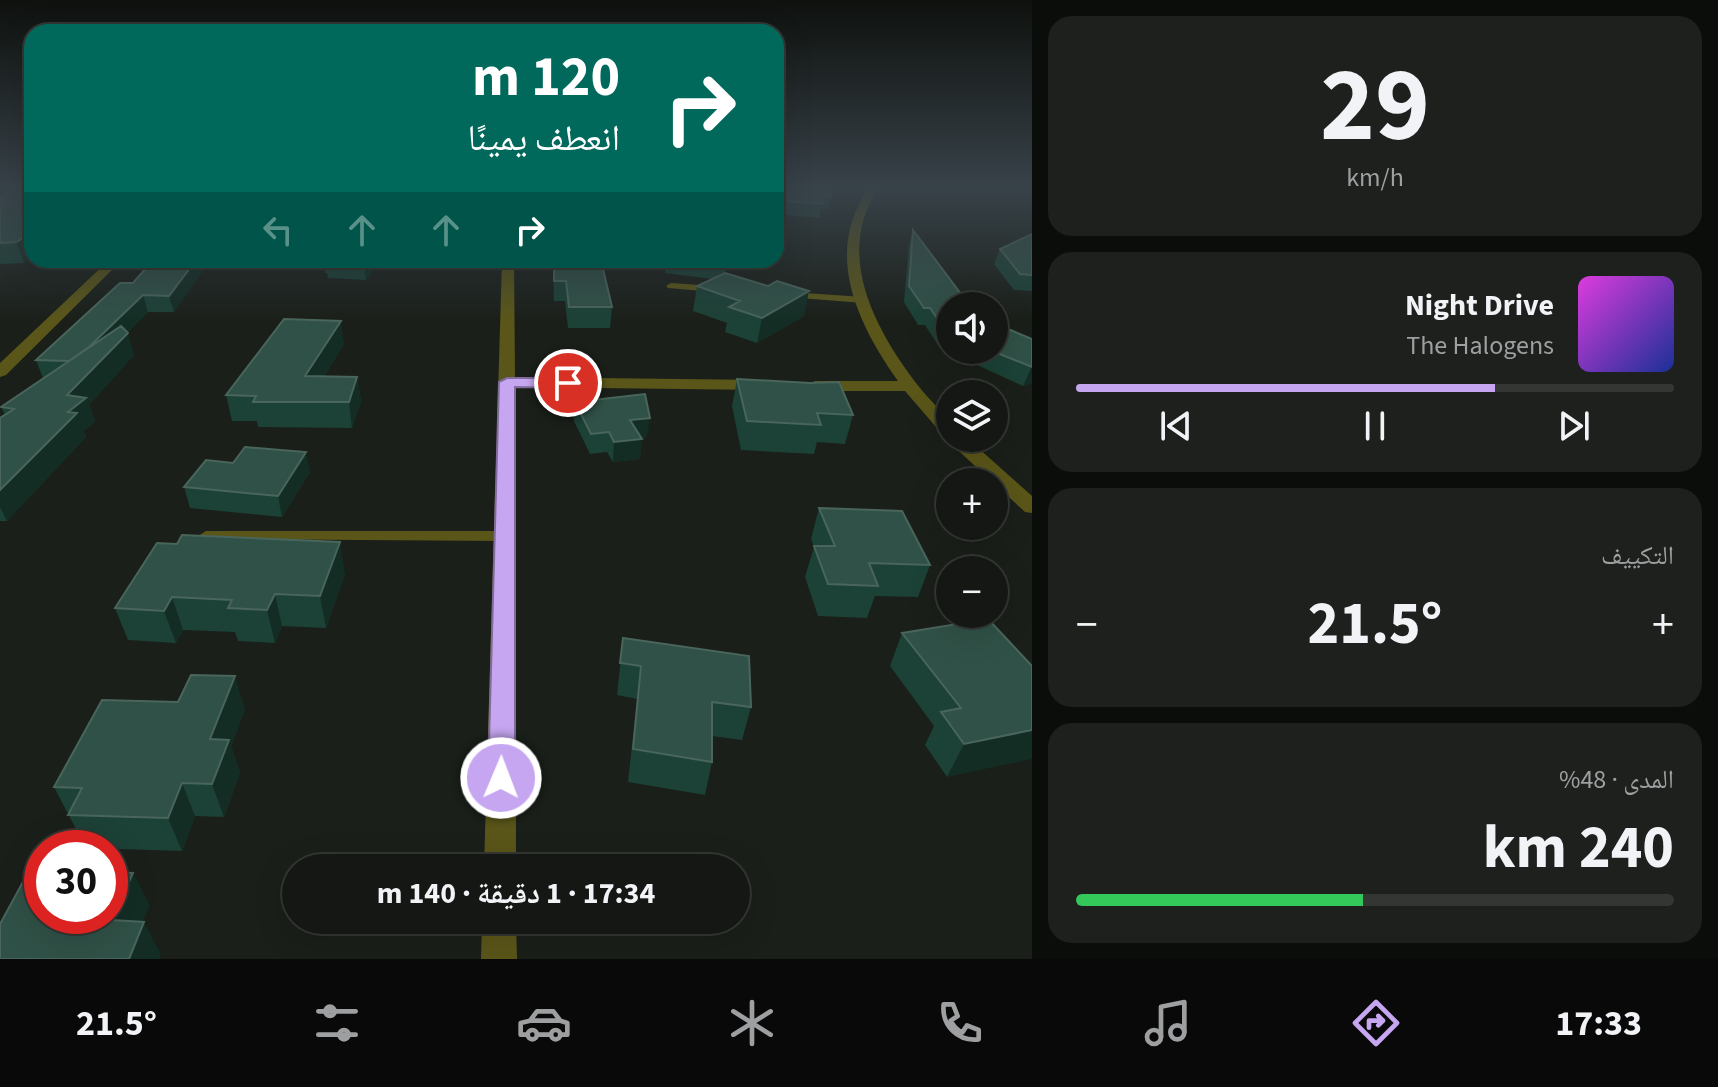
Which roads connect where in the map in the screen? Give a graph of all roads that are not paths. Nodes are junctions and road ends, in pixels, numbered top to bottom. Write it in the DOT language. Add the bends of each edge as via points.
graph roads {
  1 [pos="853,233"];
  2 [pos="108,268"];
  3 [pos="508,268"];
  4 [pos="671,286"];
  5 [pos="730,290"];
  6 [pos="774,294"];
  7 [pos="863,300"];
  8 [pos="0,372"];
  9 [pos="507,382"];
  10 [pos="907,386"];
  11 [pos="936,417"];
  12 [pos="971,452"];
  13 [pos="1032,507"];
  14 [pos="206,536"];
  15 [pos="505,536"];
  16 [pos="500,854"];
  17 [pos="499,934"];
  18 [pos="499,959"];
  1 -- 7 [label="street"];
  2 -- 8 [label="street"];
  3 -- 9 [label="street"];
  4 -- 5 [label="lane"];
  6 -- 7 [label="lane"];
  7 -- 10 [label="street"];
  9 -- 10 [label="street"];
  9 -- 15 [label="street"];
  10 -- 11 [label="street"];
  12 -- 13 [label="street"];
  14 -- 15 [label="lane"];
  15 -- 16 [label="street"];
  17 -- 18 [label="street"];
}
